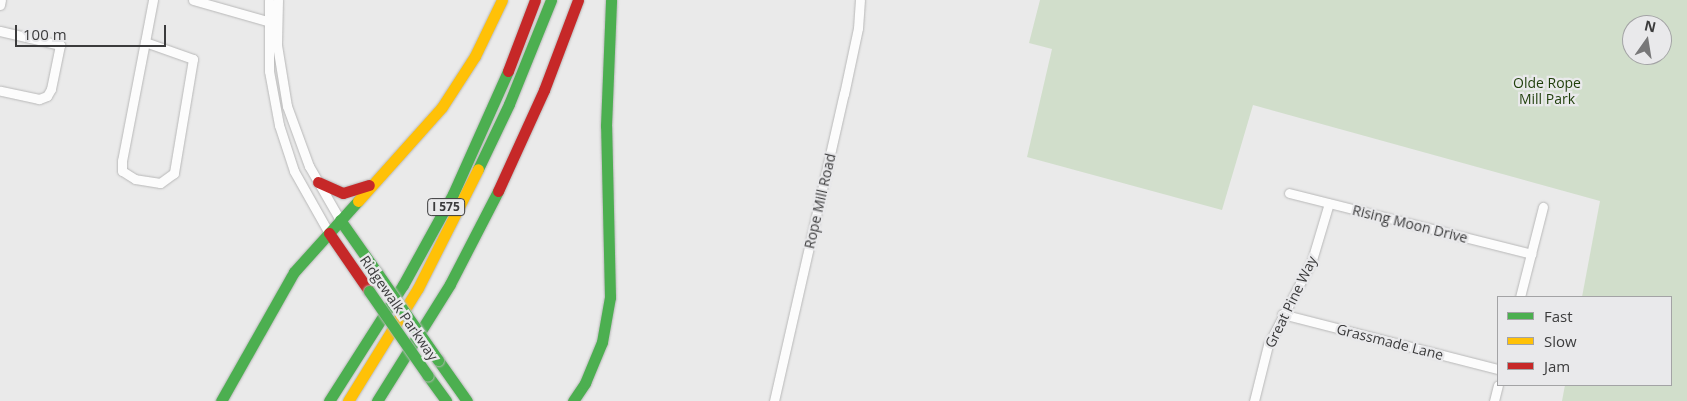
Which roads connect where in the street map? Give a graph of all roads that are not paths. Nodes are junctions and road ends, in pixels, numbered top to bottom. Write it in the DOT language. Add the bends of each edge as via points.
graph roads {
  1 [pos="1,0"];
  2 [pos="153,0"];
  3 [pos="193,0"];
  4 [pos="269,0"];
  5 [pos="278,0"];
  6 [pos="502,0"];
  7 [pos="535,0"];
  8 [pos="551,0"];
  9 [pos="578,0"];
  10 [pos="611,0"];
  11 [pos="860,0"];
  12 [pos="0,5"];
  13 [pos="272,22"];
  14 [pos="0,32"];
  15 [pos="145,42"];
  16 [pos="0,91"];
  17 [pos="318,182"];
  18 [pos="374,183"];
  19 [pos="1289,193"];
  20 [pos="1329,203"];
  21 [pos="1543,207"];
  22 [pos="340,220"];
  23 [pos="329,233"];
  24 [pos="1531,254"];
  25 [pos="1520,296"];
  26 [pos="1282,314"];
  27 [pos="1497,369"];
  28 [pos="1498,386"];
  29 [pos="221,401"];
  30 [pos="329,401"];
  31 [pos="348,401"];
  32 [pos="377,401"];
  33 [pos="446,401"];
  34 [pos="467,401"];
  35 [pos="573,401"];
  36 [pos="774,401"];
  37 [pos="1254,401"];
  38 [pos="1494,401"];
  1 -- 12 [label="street"];
  2 -- 15 [label="street"];
  3 -- 13 [label="street"];
  4 -- 13 [label="street"];
  5 -- 13 [label="street"];
  6 -- 18 [label="main road" via="456,87 426,127"];
  7 -- 30 [label="main road, I 575" via="502,87 449,201 402,286"];
  8 -- 31 [label="main road" via="510,104 451,226 418,288"];
  9 -- 32 [label="main road, I 575" via="544,90 480,229 445,293"];
  10 -- 35 [label="main road" via="606,107 610,297 602,342 585,383"];
  11 -- 36 [label="street, Rope Mill Road" via="858,28 844,94"];
  13 -- 17 [label="street" via="286,106 302,151"];
  13 -- 23 [label="street" via="271,90 283,141 304,190"];
  14 -- 16 [label="street" via="60,45 51,89 46,96 38,99"];
  15 -- 15 [label="street" via="122,171 135,179 160,183 174,173 193,59"];
  17 -- 18 [label="main road" via="343,193"];
  17 -- 22 [label="street"];
  18 -- 22 [label="main road"];
  19 -- 20 [label="street, Rising Moon Drive"];
  20 -- 24 [label="street, Rising Moon Drive"];
  20 -- 26 [label="street, Great Pine Way" via="1312,260"];
  21 -- 24 [label="street"];
  22 -- 23 [label="main road"];
  22 -- 34 [label="main road, Ridgewalk Parkway, bridge"];
  23 -- 29 [label="main road" via="282,290"];
  23 -- 33 [label="main road, Ridgewalk Parkway, bridge"];
  24 -- 25 [label="street"];
  26 -- 27 [label="street, Grassmade Lane"];
  26 -- 37 [label="street, Great Pine Way" via="1268,345"];
  28 -- 38 [label="street"];
}
